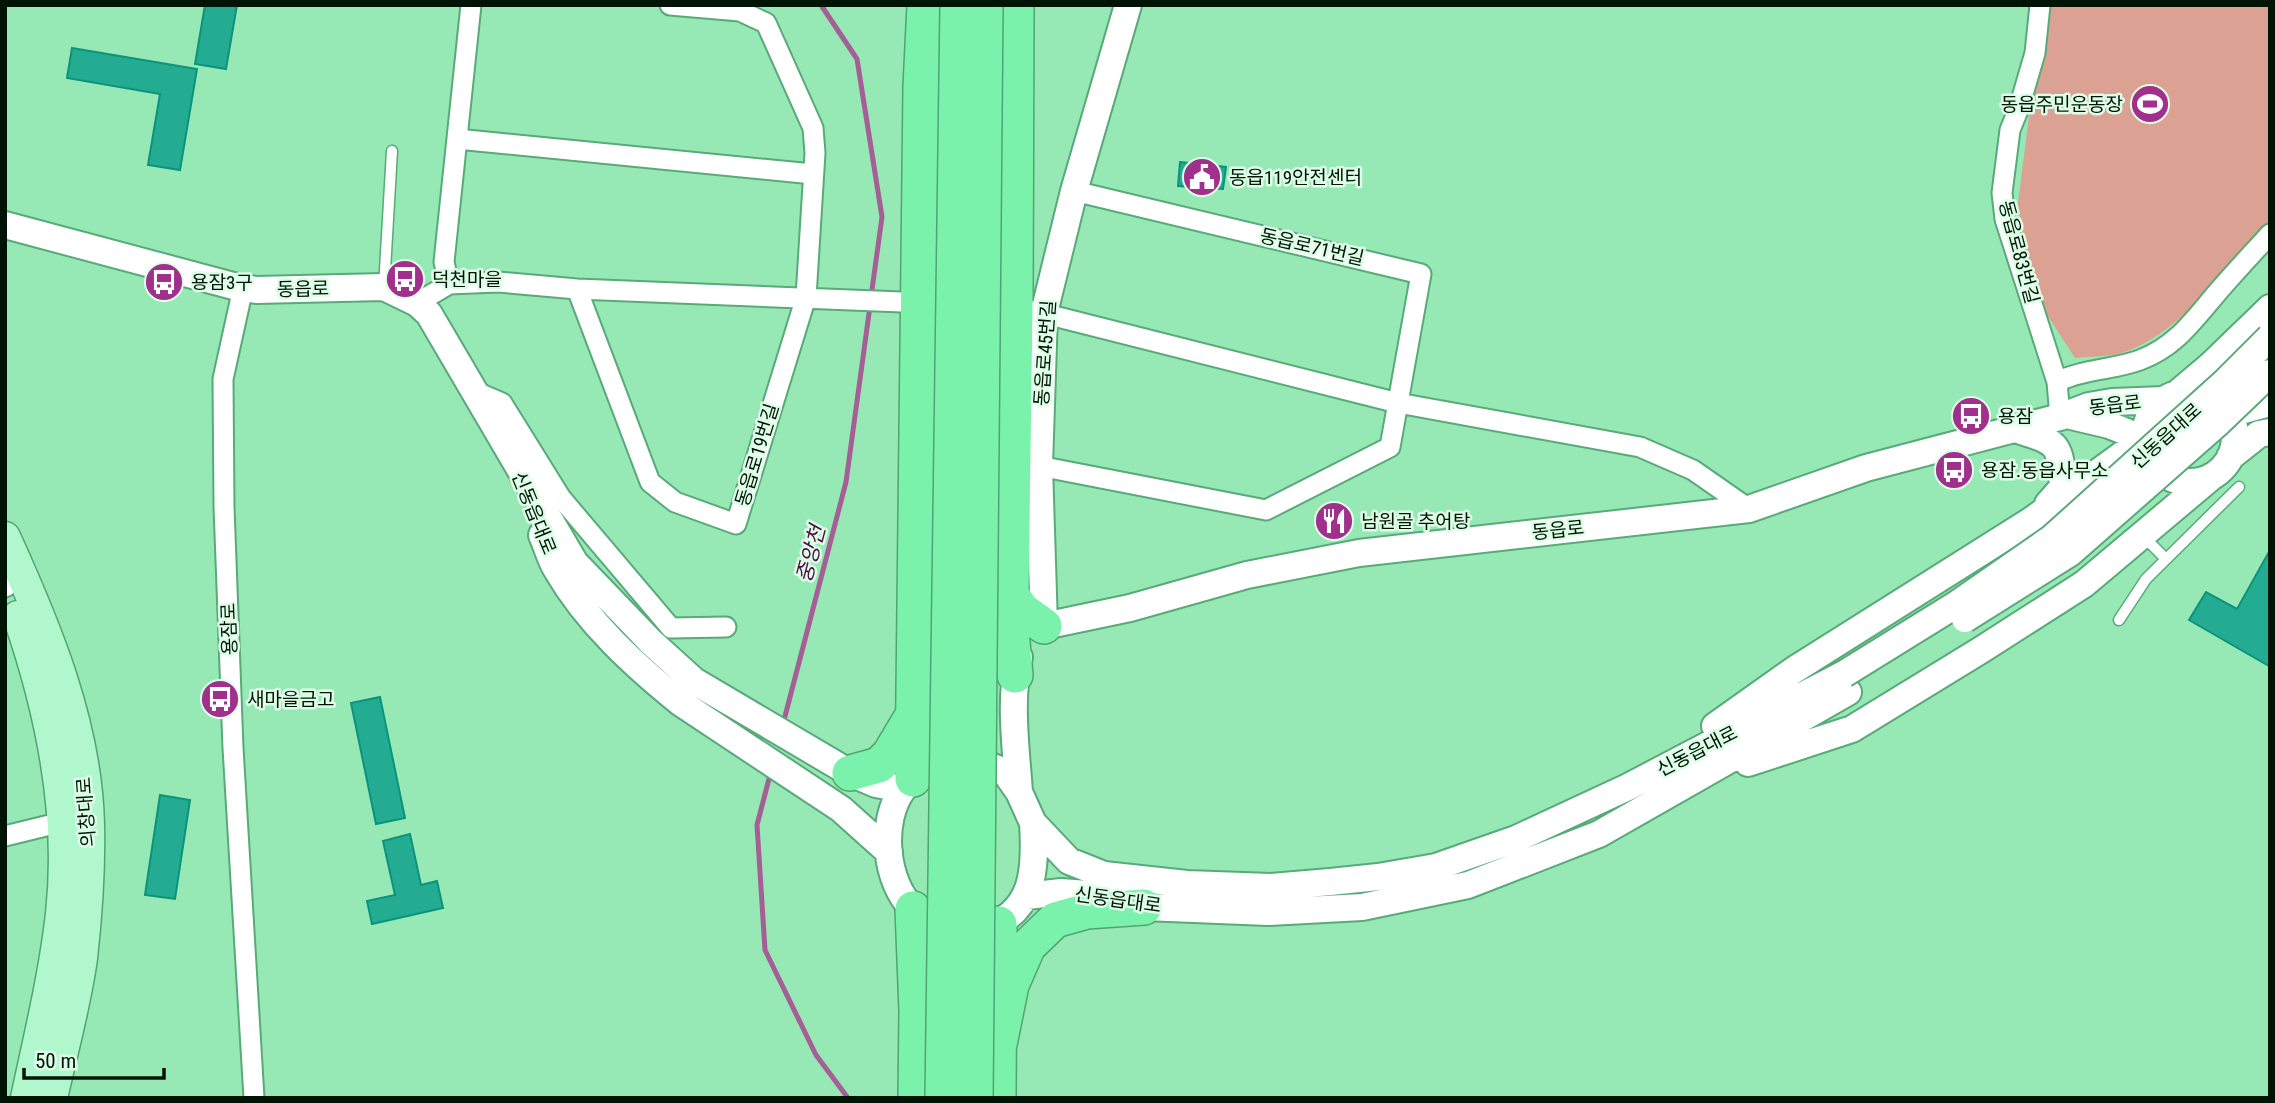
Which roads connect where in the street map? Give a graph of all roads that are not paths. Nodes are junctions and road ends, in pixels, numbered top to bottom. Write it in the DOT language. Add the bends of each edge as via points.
graph roads {
  1 [pos="471,5"];
  2 [pos="670,5"];
  3 [pos="925,5"];
  4 [pos="958,5"];
  5 [pos="985,5"];
  6 [pos="1016,5"];
  7 [pos="1128,5"];
  8 [pos="2040,5"];
  9 [pos="457,139"];
  10 [pos="392,151"];
  11 [pos="813,174"];
  12 [pos="1074,191"];
  13 [pos="5,225"];
  14 [pos="2270,234"];
  15 [pos="449,284"];
  16 [pos="384,287"];
  17 [pos="243,288"];
  18 [pos="577,289"];
  19 [pos="812,298"];
  20 [pos="417,303"];
  21 [pos="910,303"];
  22 [pos="2270,308"];
  23 [pos="1030,310"];
  24 [pos="2270,337"];
  25 [pos="2270,373"];
  26 [pos="2057,382"];
  27 [pos="474,391"];
  28 [pos="2171,397"];
  29 [pos="1398,403"];
  30 [pos="2270,403"];
  31 [pos="2229,414"];
  32 [pos="2063,416"];
  33 [pos="2015,429"];
  34 [pos="2270,432"];
  35 [pos="2144,439"];
  36 [pos="2230,457"];
  37 [pos="512,458"];
  38 [pos="1039,466"];
  39 [pos="2210,478"];
  40 [pos="2239,487"];
  41 [pos="1749,509"];
  42 [pos="2032,520"];
  43 [pos="2141,535"];
  44 [pos="5,537"];
  45 [pos="2166,559"];
  46 [pos="6,585"];
  47 [pos="2119,620"];
  48 [pos="726,626"];
  49 [pos="1027,629"];
  50 [pos="1015,675"];
  51 [pos="687,692"];
  52 [pos="912,717"];
  53 [pos="968,757"];
  54 [pos="850,774"];
  55 [pos="1697,780"];
  56 [pos="908,784"];
  57 [pos="1628,787"];
  58 [pos="1019,792"];
  59 [pos="62,822"];
  60 [pos="1033,822"];
  61 [pos="5,836"];
  62 [pos="889,852"];
  63 [pos="1027,896"];
  64 [pos="1144,907"];
  65 [pos="913,909"];
  66 [pos="999,924"];
  67 [pos="998,1049"];
  68 [pos="26,1098"];
  69 [pos="52,1098"];
  70 [pos="254,1098"];
  71 [pos="916,1098"];
  72 [pos="943,1098"];
  73 [pos="975,1098"];
  74 [pos="999,1098"];
  1 -- 9 [label="street"];
  2 -- 11 [label="street, 동읍로19번길" via="740,11 766,23 813,128"];
  3 -- 21 [label="highway"];
  4 -- 72 [label="highway, bridge"];
  5 -- 73 [label="highway, bridge"];
  6 -- 23 [label="highway"];
  7 -- 12 [label="main road, 동읍로45번길"];
  8 -- 26 [label="street, 동읍로83번길" via="2035,53 2010,131 2002,193 2005,219"];
  9 -- 11 [label="street"];
  9 -- 15 [label="street" via="444,262"];
  10 -- 16 [label="lane"];
  11 -- 19 [label="street, 동읍로19번길"];
  12 -- 23 [label="main road, 동읍로45번길"];
  12 -- 29 [label="street, 동읍로71번길" via="1422,274"];
  13 -- 17 [label="main road, 동읍로"];
  14 -- 26 [label="street" via="2185,332 2166,347 2140,360 2073,374"];
  15 -- 18 [label="street" via="498,282"];
  15 -- 20 [label="street"];
  16 -- 17 [label="main road, 동읍로"];
  16 -- 20 [label="main road, 동읍로"];
  17 -- 70 [label="street, 용잠로" via="223,379 224,507"];
  18 -- 19 [label="street"];
  18 -- 19 [label="street, 동읍로19번길" via="650,482 675,502 736,524"];
  19 -- 21 [label="street"];
  20 -- 27 [label="main road, 동읍로" via="429,314"];
  21 -- 23 [label="street"];
  21 -- 52 [label="highway"];
  22 -- 28 [label="main road"];
  23 -- 29 [label="street"];
  23 -- 38 [label="main road, 동읍로45번길"];
  23 -- 49 [label="highway" via="1011,595"];
  24 -- 57 [label="main road, 신동읍대로, bridge" via="2052,538 1844,674"];
  25 -- 55 [label="main road, 신동읍대로, bridge" via="2070,553"];
  26 -- 32 [label="street, 동읍로83번길"];
  27 -- 37 [label="main road, 동읍로"];
  27 -- 48 [label="street" via="502,403 561,498 671,628"];
  28 -- 31 [label="main road" via="2193,392 2207,395"];
  28 -- 32 [label="main road, 동읍로" via="2089,406"];
  28 -- 35 [label="main road" via="2153,410"];
  29 -- 38 [label="street, 동읍로71번길" via="1390,447 1266,510"];
  29 -- 41 [label="street" via="1640,447 1693,471"];
  30 -- 31 [label="main road"];
  31 -- 36 [label="main road" via="2235,442"];
  32 -- 33 [label="main road, 동읍로"];
  32 -- 35 [label="main road, 동읍로" via="2109,425"];
  33 -- 41 [label="main road, 동읍로" via="1866,468"];
  33 -- 42 [label="main road" via="2049,440 2061,454 2063,487"];
  34 -- 36 [label="main road"];
  35 -- 39 [label="main road" via="2147,453 2166,476 2180,482"];
  35 -- 42 [label="main road"];
  36 -- 39 [label="main road"];
  37 -- 51 [label="main road, 신동읍대로" via="556,569 595,624 657,684"];
  38 -- 49 [label="main road, 동읍로45번길"];
  39 -- 43 [label="main road"];
  40 -- 45 [label="lane"];
  41 -- 49 [label="main road, 동읍로" via="1359,553 1247,575 1130,608"];
  42 -- 57 [label="main road" via="1794,670"];
  43 -- 45 [label="lane"];
  43 -- 55 [label="main road" via="2084,584 1852,729"];
  44 -- 69 [label="main road, 의창대로" via="55,657 74,721 89,824 81,960"];
  45 -- 47 [label="lane" via="2146,579"];
  46 -- 59 [label="main road, 의창대로" via="37,669"];
  49 -- 50 [label="highway"];
  49 -- 53 [label="main road" via="1003,640 979,736"];
  50 -- 58 [label="main road"];
  51 -- 54 [label="main road, 신동읍대로"];
  51 -- 62 [label="main road, 신동읍대로" via="841,809"];
  52 -- 54 [label="highway" via="885,760"];
  52 -- 56 [label="highway"];
  53 -- 56 [label="main road" via="930,764"];
  53 -- 58 [label="main road" via="1005,772"];
  54 -- 56 [label="main road, 신동읍대로" via="876,784"];
  55 -- 64 [label="main road, 신동읍대로" via="1600,834 1468,885 1362,907 1268,912"];
  56 -- 62 [label="main road" via="893,810"];
  57 -- 60 [label="main road, 신동읍대로" via="1516,839 1436,867 1271,887 1104,875 1069,861"];
  58 -- 60 [label="main road"];
  59 -- 61 [label="street"];
  59 -- 68 [label="main road, 의창대로" via="61,912"];
  60 -- 63 [label="main road"];
  62 -- 65 [label="main road" via="894,875"];
  63 -- 64 [label="main road, 신동읍대로" via="1087,894"];
  63 -- 66 [label="main road"];
  64 -- 67 [label="highway" via="1087,911 1055,920 1028,946 1011,985"];
  65 -- 66 [label="main road" via="933,924 964,934"];
  65 -- 71 [label="highway"];
  66 -- 67 [label="highway"];
  67 -- 74 [label="highway"];
}
